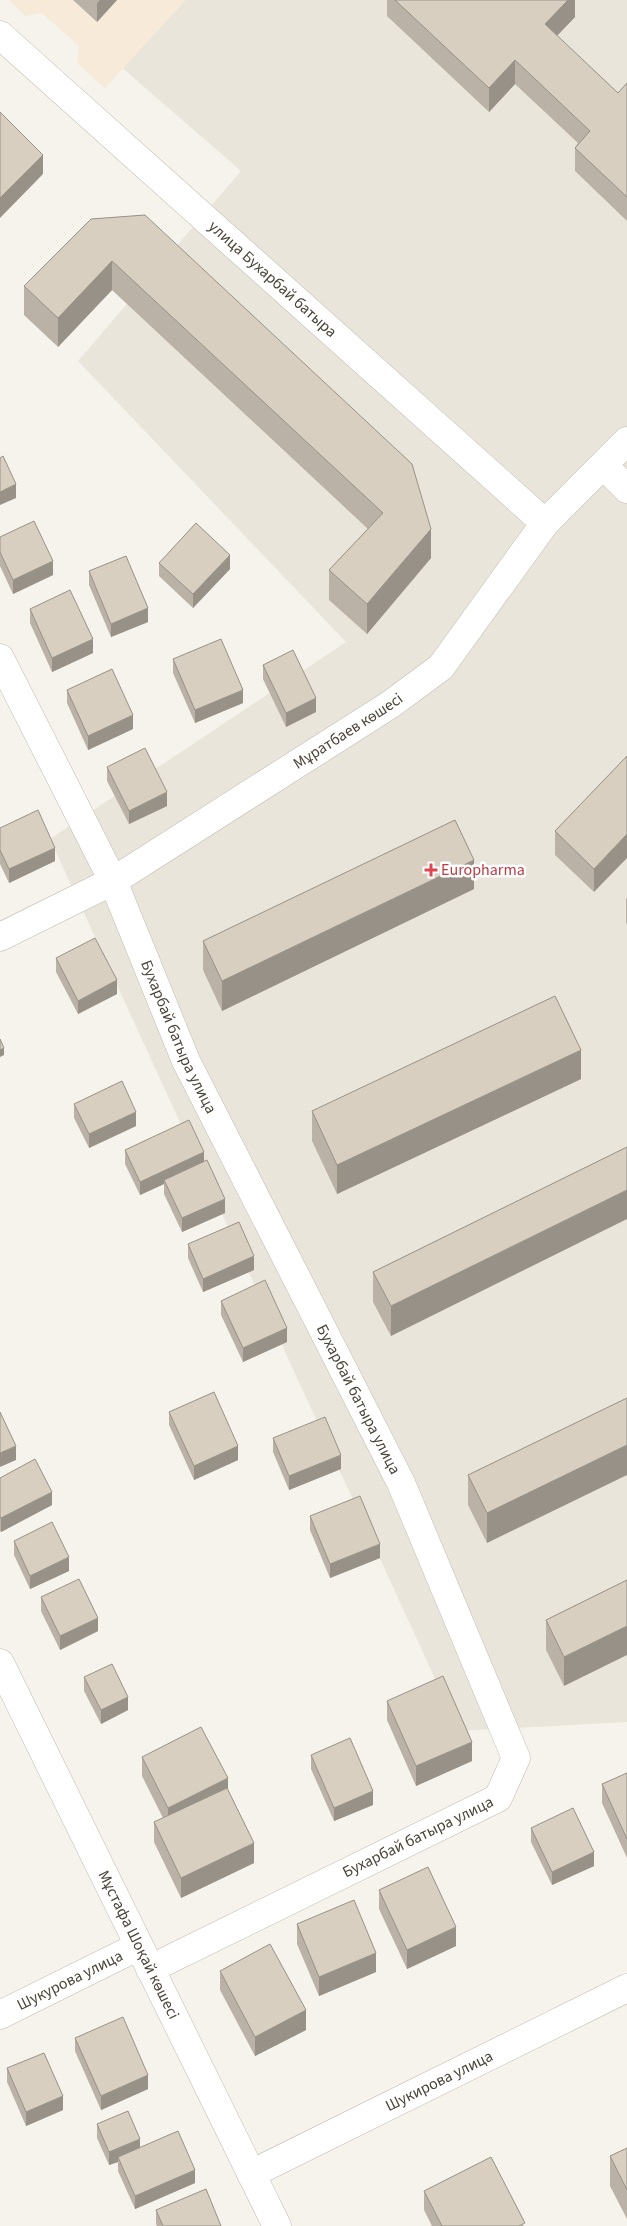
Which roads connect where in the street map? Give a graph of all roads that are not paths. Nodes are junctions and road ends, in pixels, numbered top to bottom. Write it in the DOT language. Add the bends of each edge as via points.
graph roads {
  1 [pos="0,35"];
  2 [pos="627,441"];
  3 [pos="604,466"];
  4 [pos="627,489"];
  5 [pos="545,523"];
  6 [pos="0,658"];
  7 [pos="113,881"];
  8 [pos="0,937"];
  9 [pos="0,1663"];
  10 [pos="145,1957"];
  11 [pos="627,1988"];
  12 [pos="0,2015"];
  13 [pos="251,2174"];
  14 [pos="277,2226"];
  1 -- 5 [label="street, улица Бухарбай батыра"];
  2 -- 3 [label="street, Мұратбаев көшесі"];
  3 -- 4 [label="street"];
  3 -- 5 [label="street, Мұратбаев көшесі"];
  5 -- 7 [label="street, Мұратбаев көшесі" via="440,667 391,704"];
  6 -- 7 [label="street, Бухарбай батыра улица"];
  7 -- 8 [label="street, Мұратбаев көшесі"];
  7 -- 10 [label="street, Бухарбай батыра улица" via="186,1061 401,1483 516,1758 498,1798"];
  9 -- 10 [label="street, Мұстафа Шоқай көшесі"];
  10 -- 12 [label="street, Шукурова улица"];
  10 -- 13 [label="street, Мұстафа Шоқай көшесі"];
  11 -- 13 [label="street, Шукирова улица"];
  13 -- 14 [label="street, Мұстафа Шоқай көшесі"];
}
